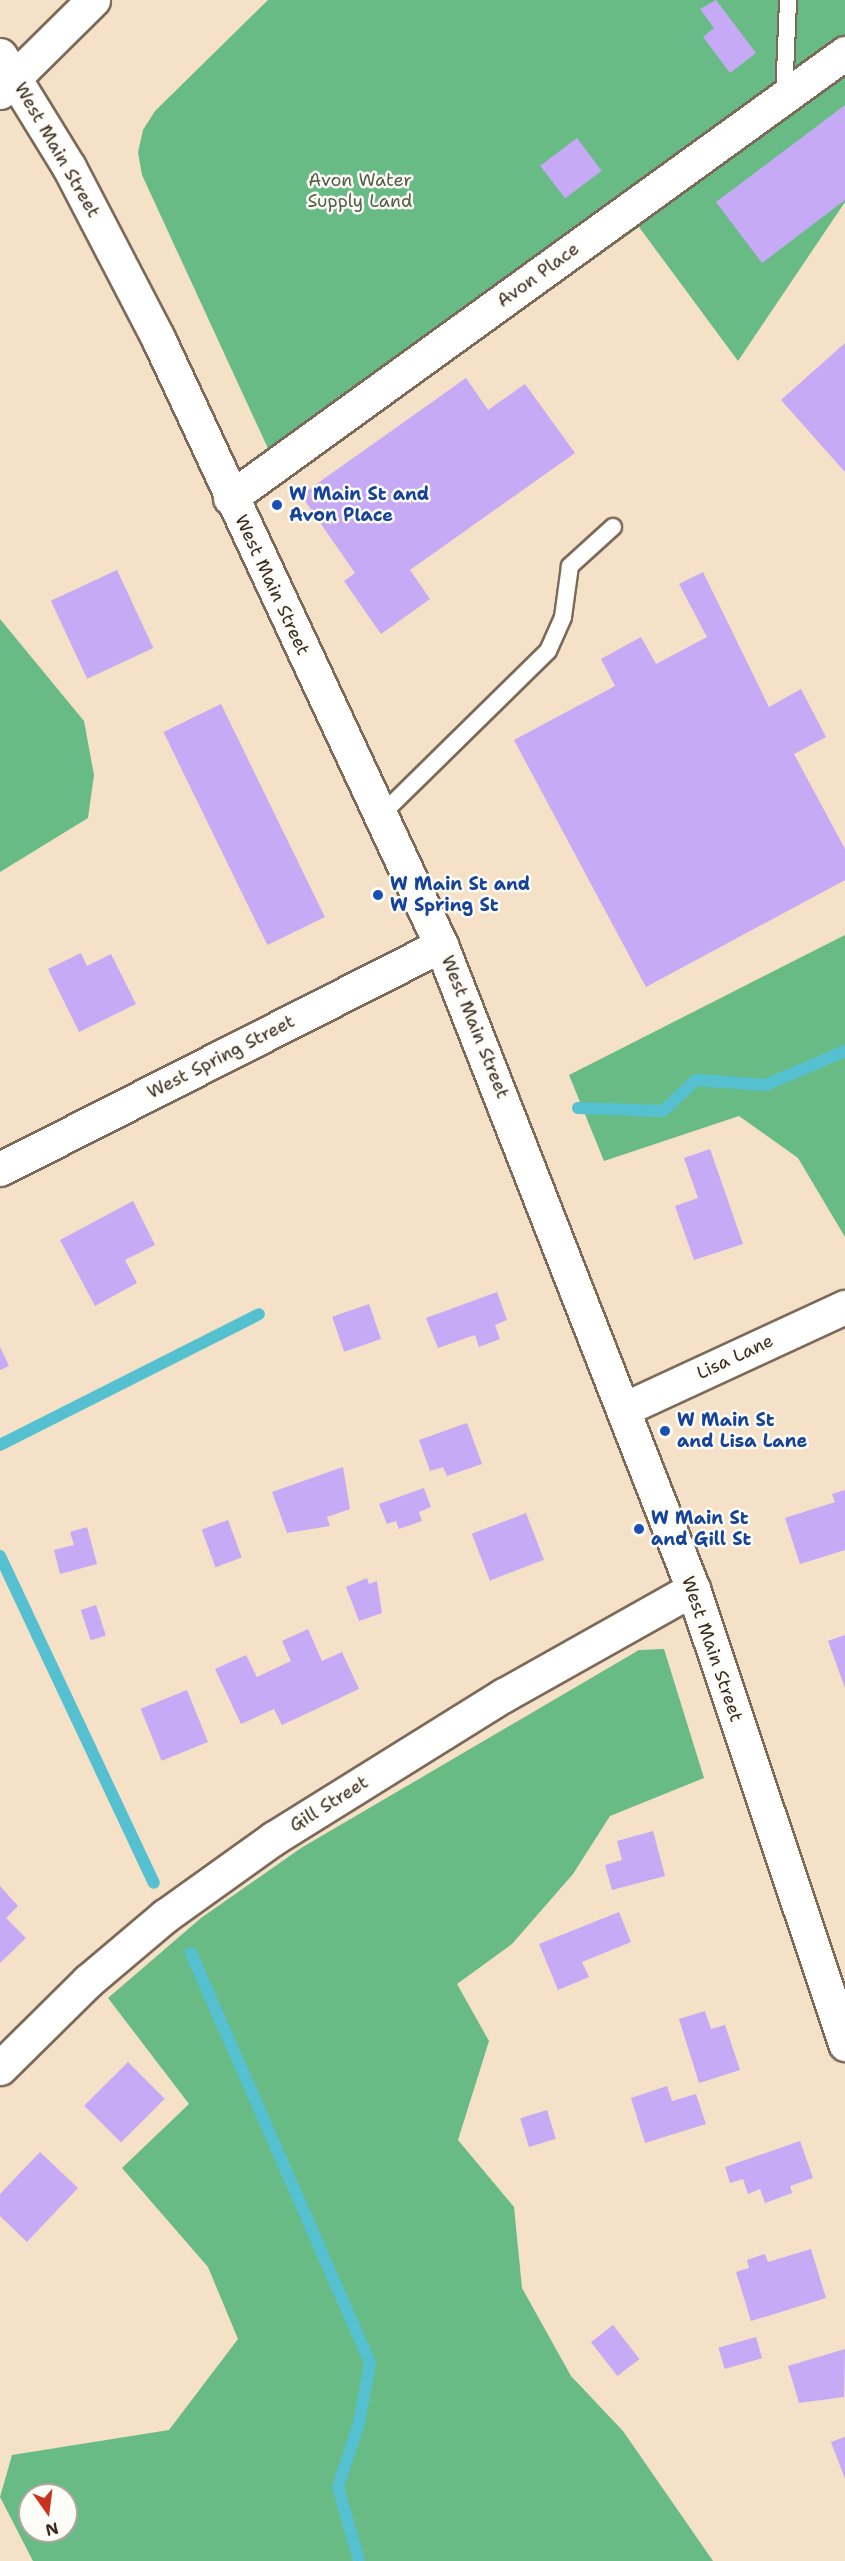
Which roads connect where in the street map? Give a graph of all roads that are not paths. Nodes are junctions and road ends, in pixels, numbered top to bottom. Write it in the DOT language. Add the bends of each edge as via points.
graph roads {
  1 [pos="93,0"];
  2 [pos="788,0"];
  3 [pos="845,53"];
  4 [pos="5,74"];
  5 [pos="784,97"];
  6 [pos="230,498"];
  7 [pos="613,527"];
  8 [pos="381,815"];
  9 [pos="441,945"];
  10 [pos="0,1169"];
  11 [pos="845,1307"];
  12 [pos="626,1408"];
  13 [pos="693,1589"];
  14 [pos="845,2044"];
  15 [pos="0,2068"];
  1 -- 4 [label="street"];
  2 -- 5 [label="lane"];
  3 -- 5 [label="street, Avon Place"];
  4 -- 6 [label="street, West Main Street" via="158,338"];
  5 -- 6 [label="street, Avon Place"];
  6 -- 8 [label="street, West Main Street"];
  7 -- 8 [label="lane" via="570,566 563,616 548,651"];
  8 -- 9 [label="street, West Main Street"];
  9 -- 10 [label="street, West Spring Street"];
  9 -- 12 [label="street, West Main Street"];
  11 -- 12 [label="street, Lisa Lane"];
  12 -- 13 [label="street, West Main Street"];
  13 -- 14 [label="street, West Main Street"];
  13 -- 15 [label="street, Gill Street" via="504,1695 274,1838 156,1923"];
}
